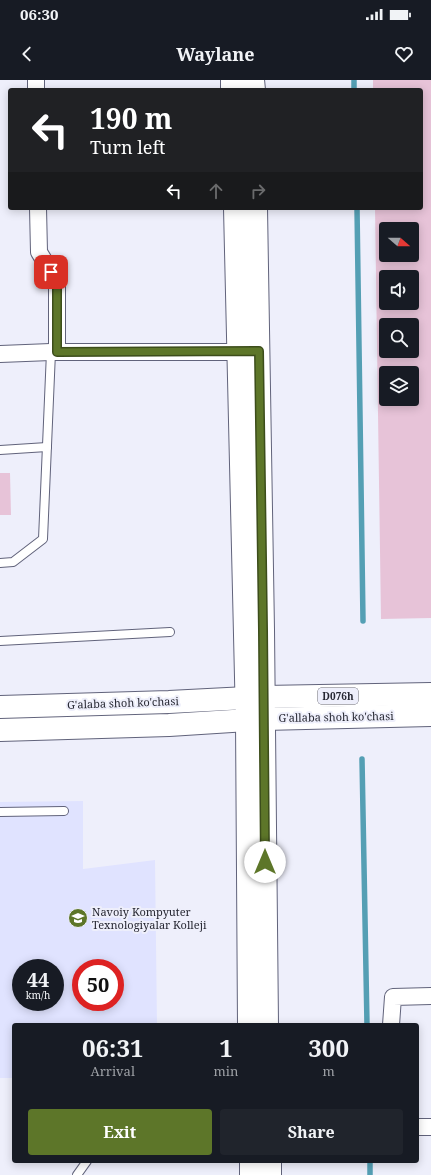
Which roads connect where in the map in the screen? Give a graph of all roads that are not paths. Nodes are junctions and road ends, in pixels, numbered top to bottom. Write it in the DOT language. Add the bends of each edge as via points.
graph roads {
  1 [pos="38,210"];
  2 [pos="235,210"];
  3 [pos="256,210"];
  4 [pos="54,352"];
  5 [pos="248,352"];
  6 [pos="0,354"];
  7 [pos="47,447"];
  8 [pos="0,450"];
  9 [pos="0,563"];
  10 [pos="170,632"];
  11 [pos="0,641"];
  12 [pos="431,694"];
  13 [pos="255,697"];
  14 [pos="0,707"];
  15 [pos="431,715"];
  16 [pos="255,719"];
  17 [pos="169,725"];
  18 [pos="0,730"];
  19 [pos="64,811"];
  20 [pos="0,812"];
  21 [pos="431,996"];
  22 [pos="249,1023"];
  23 [pos="267,1023"];
  24 [pos="391,1023"];
  25 [pos="419,1127"];
  26 [pos="431,1127"];
  27 [pos="86,1163"];
  28 [pos="251,1163"];
  29 [pos="270,1163"];
  30 [pos="77,1175"];
  31 [pos="251,1175"];
  32 [pos="270,1175"];
  1 -- 4 [label="street" via="40,252 57,282"];
  2 -- 5 [label="main road"];
  3 -- 5 [label="main road"];
  4 -- 5 [label="street"];
  4 -- 6 [label="street"];
  4 -- 7 [label="lane"];
  5 -- 13 [label="main road"];
  7 -- 8 [label="lane"];
  7 -- 9 [label="lane" via="43,539 13,562"];
  10 -- 11 [label="lane"];
  12 -- 13 [label="main road, G'allaba shoh ko'chasi / D076h"];
  13 -- 14 [label="main road, G'alaba shoh ko'chasi"];
  13 -- 16 [label="main road"];
  15 -- 16 [label="main road, G'allaba shoh ko'chasi / D076h"];
  16 -- 17 [label="main road, G'allaba shoh ko'chasi"];
  16 -- 22 [label="main road"];
  16 -- 23 [label="main road"];
  17 -- 18 [label="main road, G'alaba shoh ko'chasi"];
  19 -- 20 [label="lane"];
  21 -- 24 [label="street" via="393,997"];
  25 -- 26 [label="street"];
  27 -- 30 [label="lane"];
  28 -- 31 [label="main road"];
  29 -- 32 [label="main road"];
}
